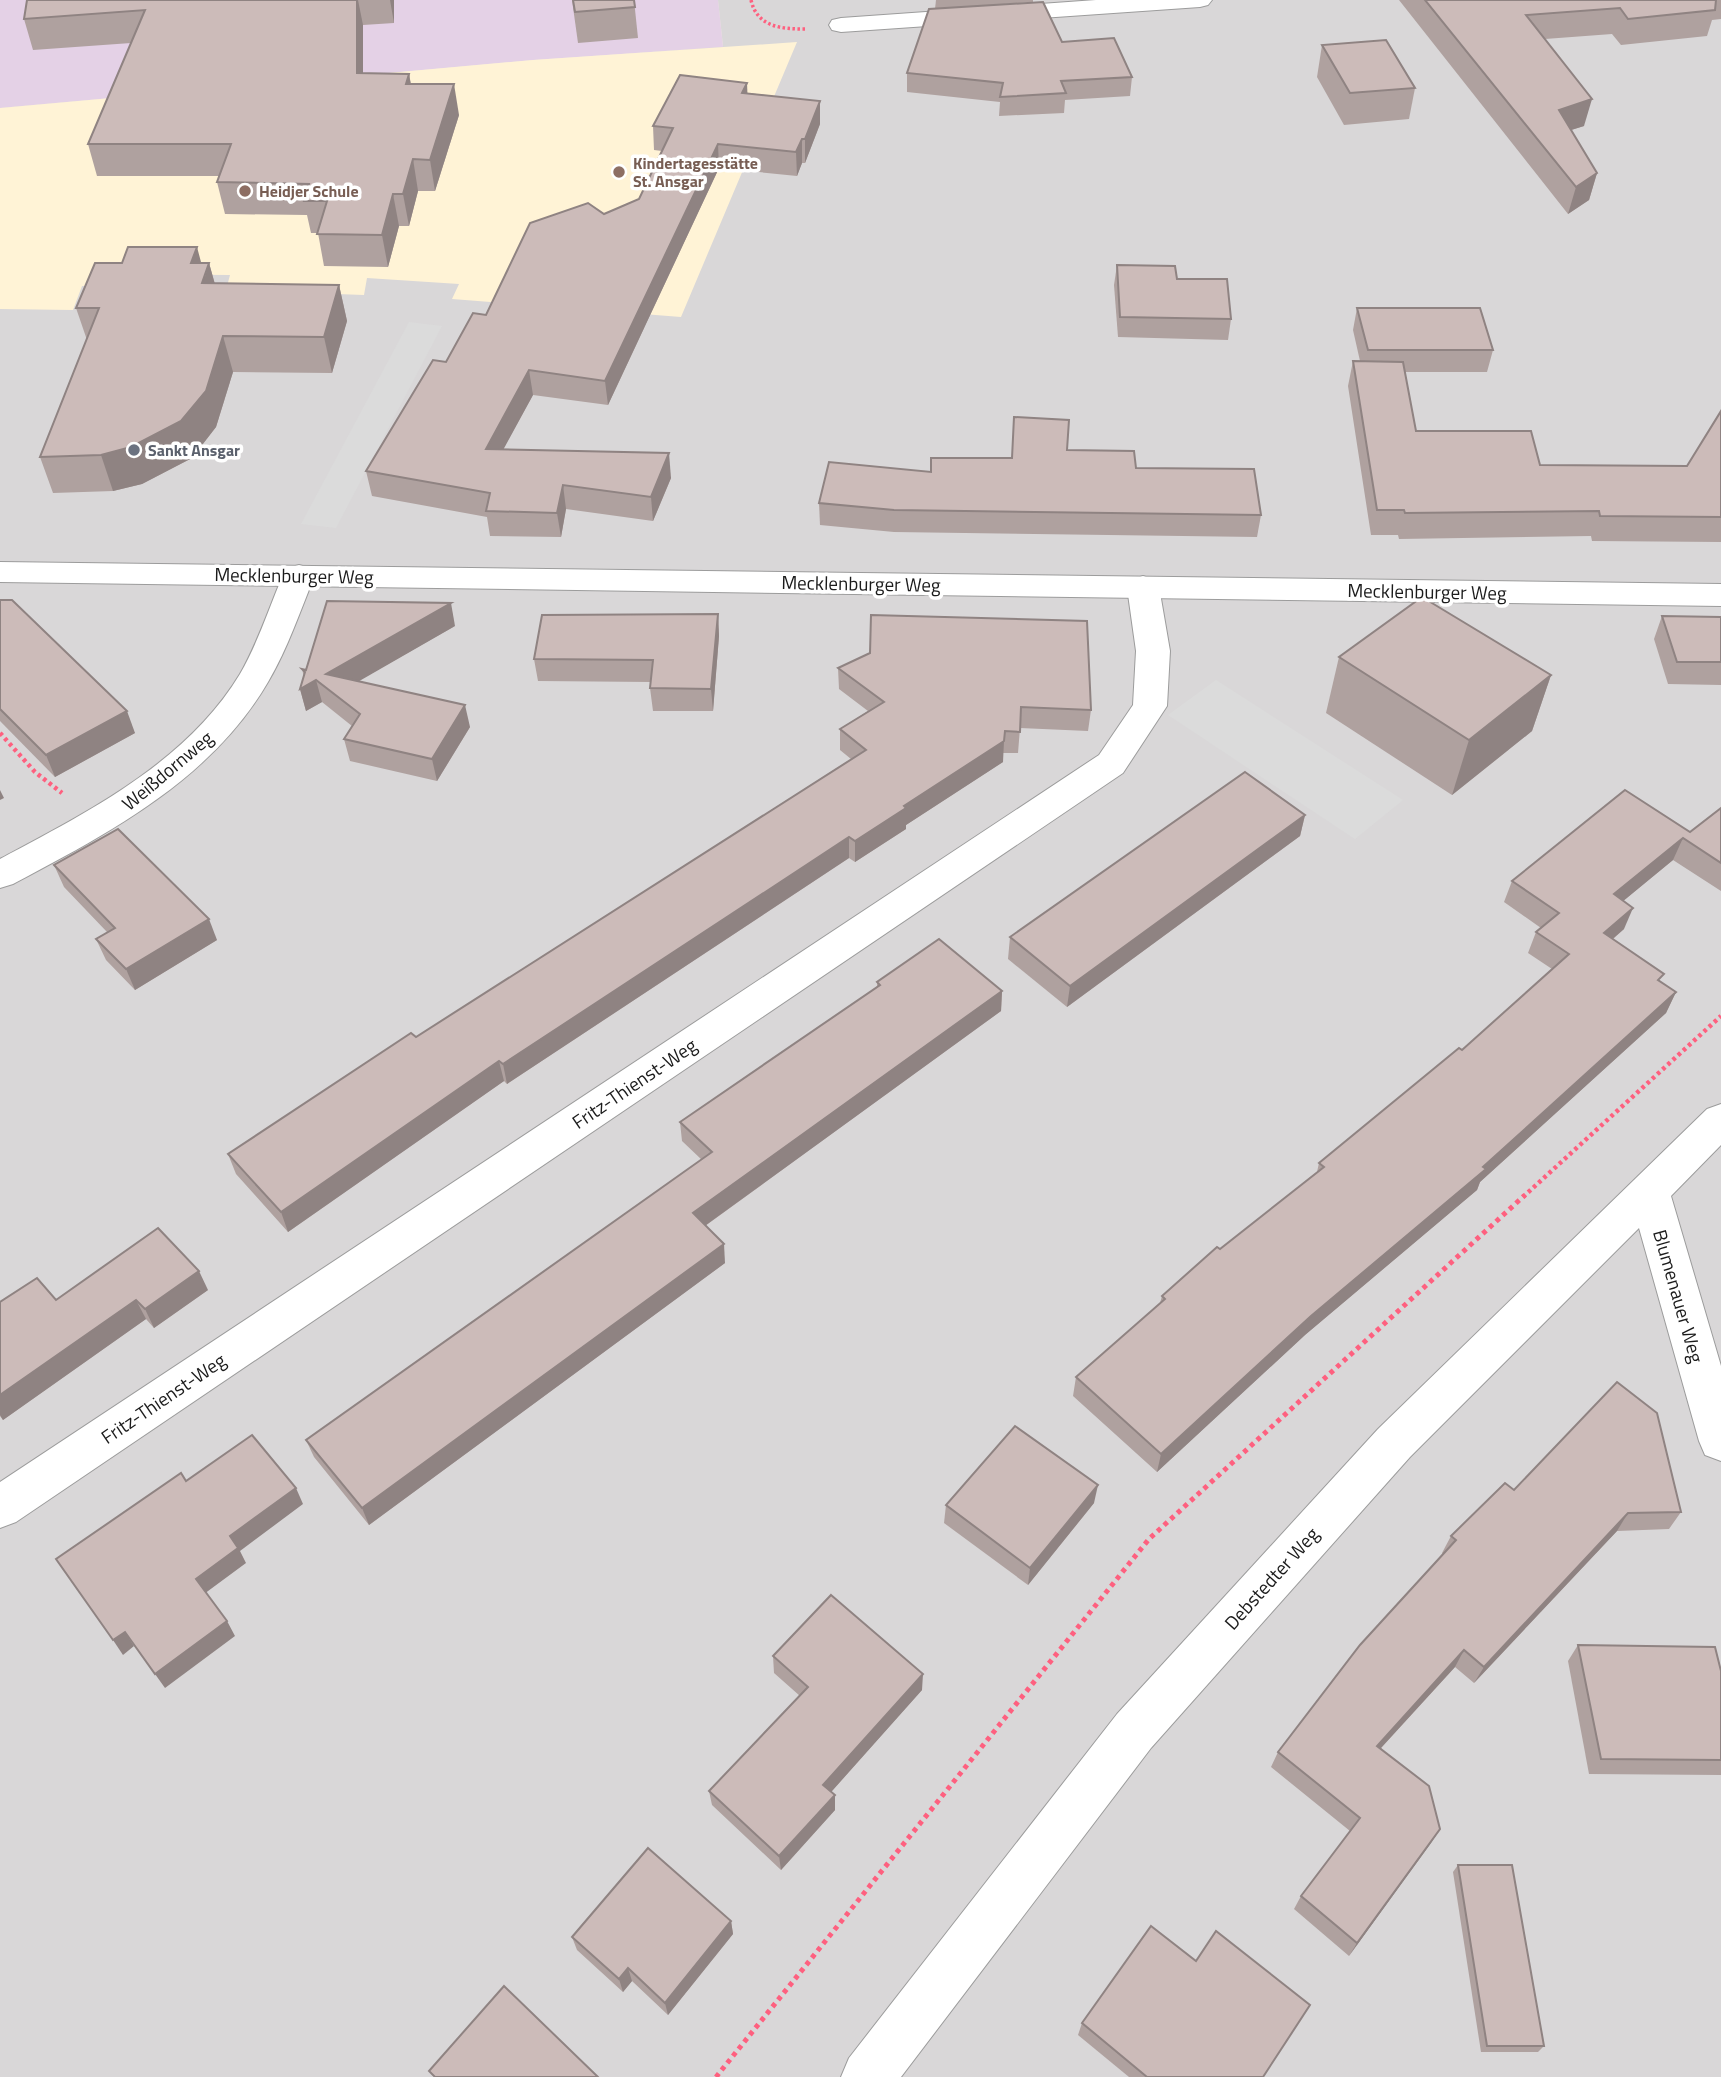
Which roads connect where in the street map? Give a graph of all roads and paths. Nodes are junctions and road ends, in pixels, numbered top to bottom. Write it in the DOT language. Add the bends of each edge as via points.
graph roads {
  1 [pos="751,0"];
  2 [pos="1200,0"];
  3 [pos="841,25"];
  4 [pos="0,572"];
  5 [pos="299,575"];
  6 [pos="1143,587"];
  7 [pos="1721,595"];
  8 [pos="0,733"];
  9 [pos="120,810"];
  10 [pos="0,875"];
  11 [pos="1721,1016"];
  12 [pos="1721,1120"];
  13 [pos="1649,1191"];
  14 [pos="1721,1441"];
  15 [pos="0,1507"];
  16 [pos="716,2077"];
  17 [pos="868,2077"];
  1 -- 3 [label="path" via="760,20 777,27"];
  2 -- 3 [label="street"];
  4 -- 5 [label="street, Mecklenburger Weg"];
  5 -- 6 [label="street, Mecklenburger Weg"];
  5 -- 9 [label="street, Weißdornweg" via="252,682 206,742"];
  6 -- 7 [label="street, Mecklenburger Weg"];
  6 -- 15 [label="street, Fritz-Thienst-Weg" via="1153,651 1150,706 1111,764"];
  8 -- 9 [label="path" via="35,772 82,809"];
  9 -- 10 [label="street, Weißdornweg"];
  11 -- 16 [label="path" via="1149,1539"];
  12 -- 13 [label="street, Debstedter Weg"];
  13 -- 14 [label="street, Blumenauer Weg"];
  13 -- 17 [label="street, Debstedter Weg" via="1394,1443 1133,1731"];
}
